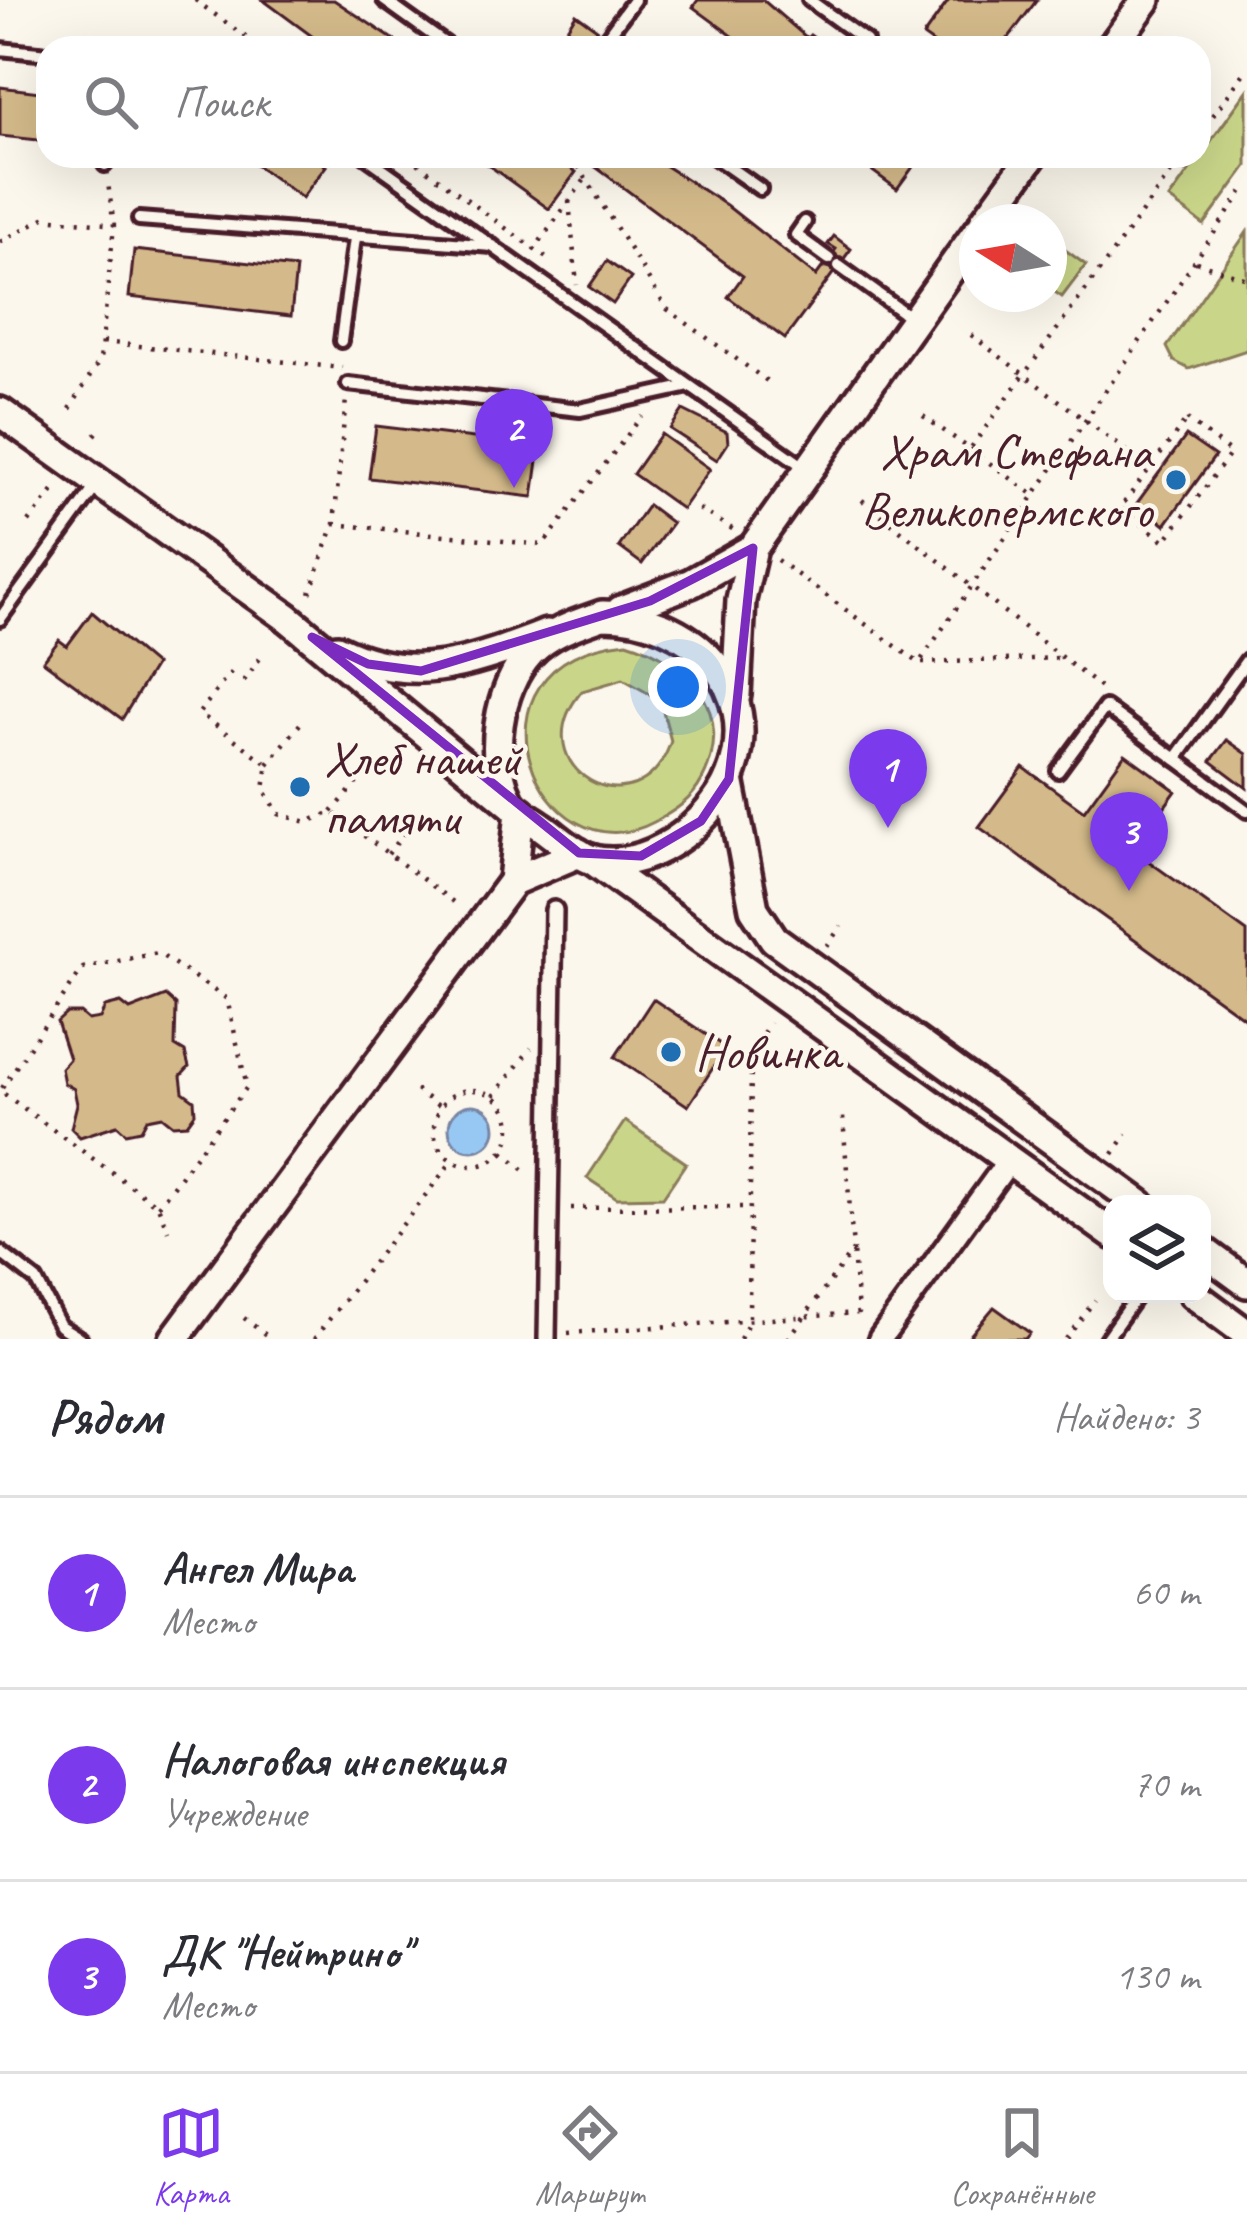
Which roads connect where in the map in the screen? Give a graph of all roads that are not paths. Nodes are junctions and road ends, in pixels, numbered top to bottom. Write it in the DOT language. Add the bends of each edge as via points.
graph roads {
  1 [pos="384,0"];
  2 [pos="634,0"];
  3 [pos="809,0"];
  4 [pos="1146,0"];
  5 [pos="434,36"];
  6 [pos="608,36"];
  7 [pos="859,36"];
  8 [pos="1120,36"];
  9 [pos="0,49"];
  10 [pos="36,53"];
  11 [pos="382,168"];
  12 [pos="730,168"];
  13 [pos="1015,168"];
  14 [pos="760,189"];
  15 [pos="994,204"];
  16 [pos="139,219"];
  17 [pos="805,222"];
  18 [pos="355,238"];
  19 [pos="496,247"];
  20 [pos="959,257"];
  21 [pos="914,320"];
  22 [pos="341,341"];
  23 [pos="347,384"];
  24 [pos="689,386"];
  25 [pos="0,412"];
  26 [pos="807,469"];
  27 [pos="99,483"];
  28 [pos="756,547"];
  29 [pos="602,615"];
  30 [pos="0,619"];
  31 [pos="562,628"];
  32 [pos="312,637"];
  33 [pos="1247,660"];
  34 [pos="736,717"];
  35 [pos="1176,759"];
  36 [pos="1058,771"];
  37 [pos="729,778"];
  38 [pos="515,807"];
  39 [pos="1247,811"];
  40 [pos="585,856"];
  41 [pos="514,881"];
  42 [pos="554,910"];
  43 [pos="1010,1159"];
  44 [pos="1128,1195"];
  45 [pos="1103,1227"];
  46 [pos="0,1252"];
  47 [pos="1211,1257"];
  48 [pos="1247,1283"];
  49 [pos="1132,1303"];
  50 [pos="1205,1303"];
  51 [pos="1247,1334"];
  52 [pos="547,1336"];
  53 [pos="81,1339"];
  54 [pos="174,1339"];
  55 [pos="880,1339"];
  56 [pos="1106,1339"];
  1 -- 5 [label="lane"];
  2 -- 6 [label="lane"];
  3 -- 7 [label="lane"];
  4 -- 8 [label="street"];
  9 -- 10 [label="lane"];
  11 -- 19 [label="lane"];
  12 -- 14 [label="lane"];
  13 -- 15 [label="street"];
  16 -- 18 [label="lane"];
  17 -- 21 [label="lane" via="796,235"];
  18 -- 19 [label="lane"];
  18 -- 22 [label="lane"];
  19 -- 24 [label="lane"];
  20 -- 21 [label="street"];
  21 -- 26 [label="street"];
  23 -- 24 [label="lane" via="580,410"];
  24 -- 26 [label="lane"];
  25 -- 27 [label="street"];
  26 -- 28 [label="street"];
  27 -- 30 [label="lane"];
  27 -- 32 [label="street"];
  28 -- 29 [label="street" via="691,583"];
  28 -- 34 [label="street" via="736,650"];
  29 -- 31 [label="street"];
  29 -- 34 [label="street" via="645,617 684,634 714,662"];
  31 -- 32 [label="street" via="422,671 368,664"];
  31 -- 38 [label="street" via="530,653 508,687 499,764"];
  32 -- 38 [label="street"];
  33 -- 35 [label="lane"];
  34 -- 37 [label="street"];
  35 -- 36 [label="lane" via="1105,707"];
  35 -- 39 [label="lane"];
  37 -- 40 [label="street" via="682,836 641,856"];
  37 -- 44 [label="street" via="754,909 774,939"];
  38 -- 40 [label="street"];
  38 -- 41 [label="street"];
  40 -- 41 [label="street"];
  40 -- 43 [label="street"];
  41 -- 54 [label="street"];
  42 -- 52 [label="street"];
  43 -- 45 [label="street"];
  43 -- 55 [label="street"];
  46 -- 53 [label="lane" via="36,1280 60,1326"];
  47 -- 48 [label="street"];
  49 -- 56 [label="lane"];
  50 -- 51 [label="street"];
}
